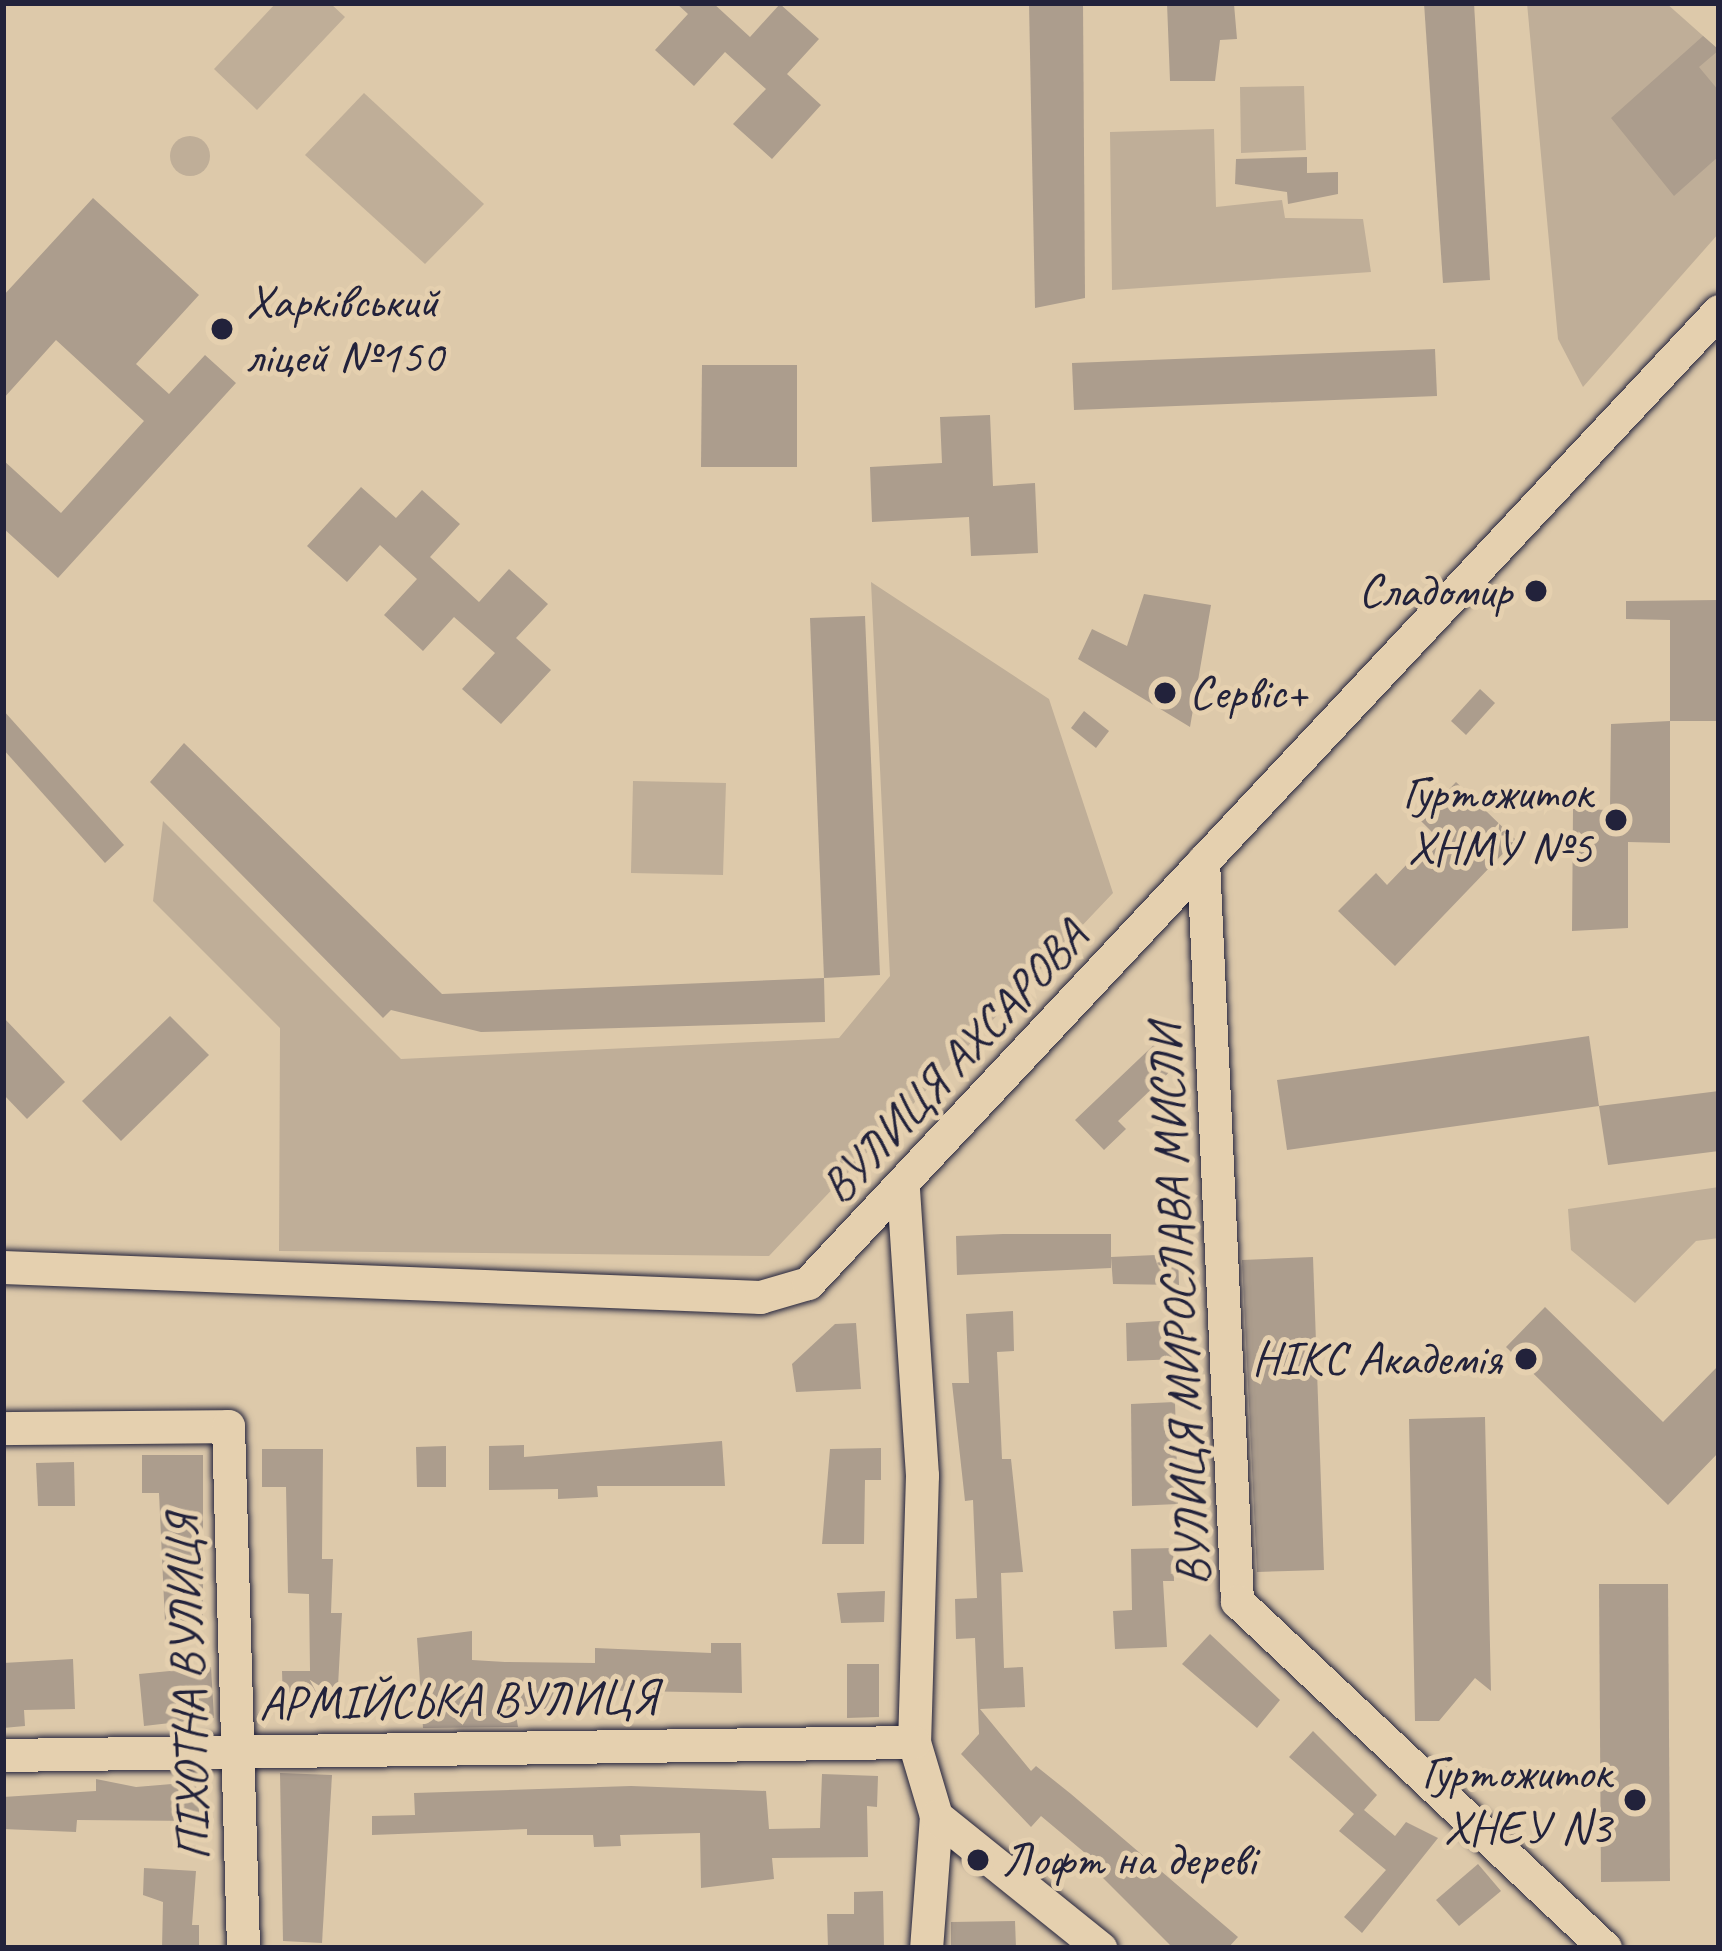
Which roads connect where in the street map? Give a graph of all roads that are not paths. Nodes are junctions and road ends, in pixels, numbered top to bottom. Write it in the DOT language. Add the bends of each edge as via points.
graph roads {
  1 [pos="1719,311"];
  2 [pos="1202,861"];
  3 [pos="903,1189"];
  4 [pos="3,1267"];
  5 [pos="3,1428"];
  6 [pos="914,1742"];
  7 [pos="238,1751"];
  8 [pos="3,1755"];
  9 [pos="936,1816"];
  10 [pos="243,1948"];
  11 [pos="926,1948"];
  12 [pos="1100,1948"];
  13 [pos="1605,1948"];
  1 -- 2 [label="street, ВУЛИЦЯ АХСАРОВА"];
  2 -- 3 [label="street, ВУЛИЦЯ АХСАРОВА"];
  2 -- 13 [label="street, ВУЛИЦЯ МИРОСЛАВА МИСЛИ" via="1237,1601"];
  3 -- 4 [label="street, ВУЛИЦЯ АХСАРОВА" via="808,1283 760,1297"];
  3 -- 6 [label="street" via="922,1475"];
  5 -- 7 [label="street, ПІХОТНА ВУЛИЦЯ" via="228,1426"];
  6 -- 7 [label="street, АРМІЙСЬКА ВУЛИЦЯ"];
  6 -- 9 [label="street"];
  7 -- 8 [label="street, АРМІЙСЬКА ВУЛИЦЯ"];
  7 -- 10 [label="street, ПІХОТНА ВУЛИЦЯ"];
  9 -- 11 [label="street"];
  9 -- 12 [label="street"];
}
